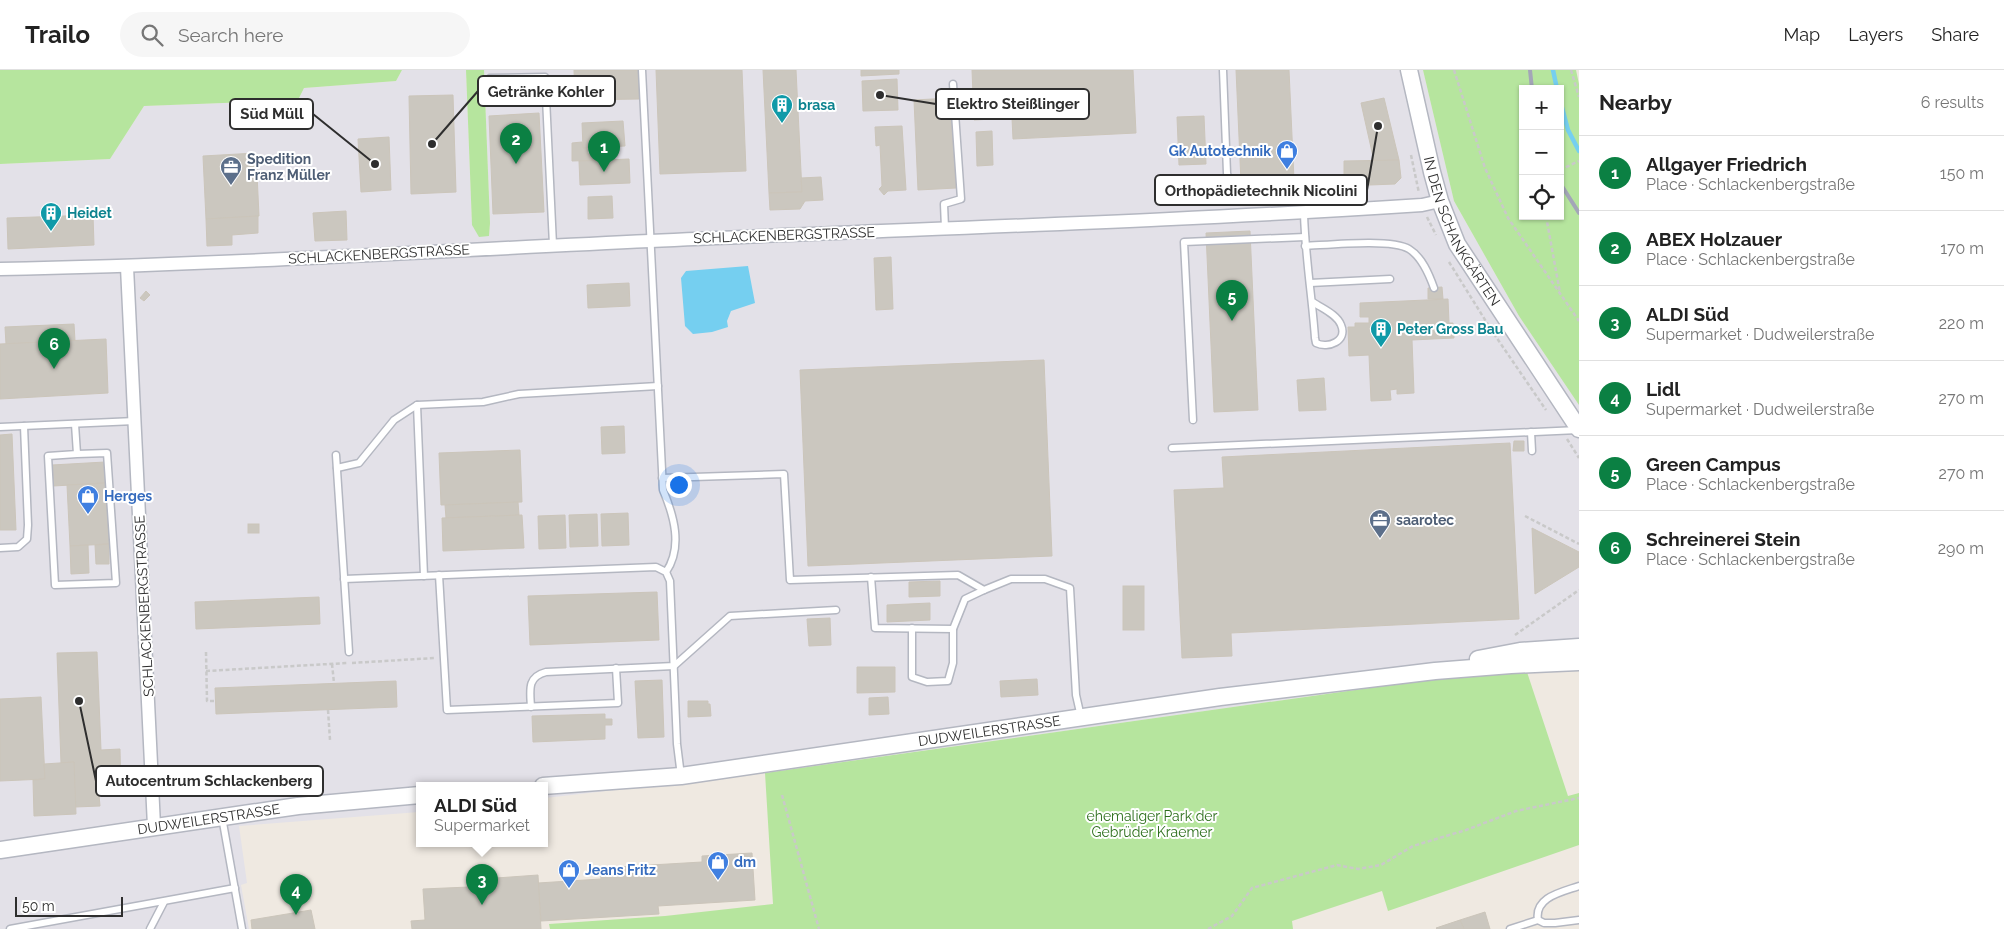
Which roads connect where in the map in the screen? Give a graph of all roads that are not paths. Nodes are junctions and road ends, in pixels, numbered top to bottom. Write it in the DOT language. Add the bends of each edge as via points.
graph roads {
  1 [pos="642,70"];
  2 [pos="1223,70"];
  3 [pos="1409,70"];
  4 [pos="490,78"];
  5 [pos="952,84"];
  6 [pos="1440,201"];
  7 [pos="1307,213"];
  8 [pos="945,228"];
  9 [pos="1305,237"];
  10 [pos="650,241"];
  11 [pos="553,245"];
  12 [pos="1305,246"];
  13 [pos="128,267"];
  14 [pos="0,269"];
  15 [pos="1390,279"];
  16 [pos="1310,283"];
  17 [pos="1434,288"];
  18 [pos="1313,302"];
  19 [pos="658,386"];
  20 [pos="417,405"];
  21 [pos="1193,420"];
  22 [pos="135,421"];
  23 [pos="75,424"];
  24 [pos="24,426"];
  25 [pos="0,427"];
  26 [pos="1579,430"];
  27 [pos="1531,432"];
  28 [pos="1172,448"];
  29 [pos="1532,451"];
  30 [pos="77,454"];
  31 [pos="336,455"];
  32 [pos="337,468"];
  33 [pos="662,478"];
  34 [pos="0,548"];
  35 [pos="666,572"];
  36 [pos="424,576"];
  37 [pos="440,576"];
  38 [pos="871,577"];
  39 [pos="344,579"];
  40 [pos="984,590"];
  41 [pos="836,610"];
  42 [pos="912,628"];
  43 [pos="953,629"];
  44 [pos="1579,647"];
  45 [pos="349,652"];
  46 [pos="1579,655"];
  47 [pos="1579,662"];
  48 [pos="674,666"];
  49 [pos="1500,666"];
  50 [pos="616,668"];
  51 [pos="1435,671"];
  52 [pos="531,707"];
  53 [pos="1081,718"];
  54 [pos="681,776"];
  55 [pos="548,786"];
  56 [pos="416,795"];
  57 [pos="222,816"];
  58 [pos="154,826"];
  59 [pos="0,850"];
  60 [pos="1579,886"];
  61 [pos="235,888"];
  62 [pos="164,902"];
  63 [pos="1538,920"];
  64 [pos="1579,920"];
  65 [pos="10,929"];
  66 [pos="150,929"];
  67 [pos="242,929"];
  68 [pos="1510,929"];
  1 -- 10 [label="lane"];
  2 -- 7 [label="lane" via="1229,182 1243,190 1308,188"];
  3 -- 6 [label="main road, IN DEN SCHANKGÄRTEN"];
  4 -- 11 [label="lane" via="545,77"];
  5 -- 8 [label="lane" via="961,199 944,204"];
  6 -- 7 [label="street, SCHLACKENBERGSTRASSE"];
  6 -- 26 [label="main road, IN DEN SCHANKGÄRTEN" via="1471,267"];
  7 -- 8 [label="street, SCHLACKENBERGSTRASSE"];
  7 -- 9 [label="lane"];
  8 -- 10 [label="street, SCHLACKENBERGSTRASSE"];
  9 -- 12 [label="lane"];
  9 -- 21 [label="lane" via="1184,242"];
  10 -- 11 [label="street, SCHLACKENBERGSTRASSE"];
  10 -- 19 [label="lane"];
  11 -- 13 [label="street, SCHLACKENBERGSTRASSE"];
  12 -- 16 [label="lane"];
  12 -- 17 [label="lane" via="1403,246 1416,255"];
  13 -- 14 [label="street, SCHLACKENBERGSTRASSE"];
  13 -- 22 [label="street, SCHLACKENBERGSTRASSE"];
  15 -- 16 [label="lane"];
  16 -- 18 [label="lane"];
  18 -- 18 [label="lane" via="1341,324 1340,338 1330,346 1316,343"];
  19 -- 20 [label="lane" via="519,394 483,402"];
  19 -- 33 [label="lane"];
  20 -- 32 [label="lane" via="394,420 359,463"];
  20 -- 36 [label="lane"];
  22 -- 23 [label="lane"];
  22 -- 58 [label="street, SCHLACKENBERGSTRASSE"];
  23 -- 24 [label="lane"];
  23 -- 30 [label="lane"];
  24 -- 25 [label="lane"];
  24 -- 34 [label="lane" via="27,539 18,547"];
  26 -- 27 [label="lane"];
  27 -- 28 [label="lane"];
  27 -- 29 [label="lane"];
  30 -- 30 [label="lane" via="48,456 55,585 116,583 108,453"];
  31 -- 32 [label="lane"];
  32 -- 39 [label="lane"];
  33 -- 35 [label="lane" via="663,490 672,510 675,553"];
  33 -- 38 [label="lane" via="784,474 790,580"];
  35 -- 37 [label="lane" via="656,567"];
  35 -- 48 [label="lane" via="670,581"];
  36 -- 37 [label="lane"];
  36 -- 39 [label="lane"];
  37 -- 52 [label="lane" via="446,710"];
  38 -- 40 [label="lane" via="958,575"];
  38 -- 42 [label="lane" via="875,628"];
  39 -- 45 [label="lane"];
  40 -- 43 [label="lane" via="965,599"];
  40 -- 53 [label="lane" via="1011,579 1045,579 1070,588 1076,695"];
  41 -- 48 [label="lane" via="730,616"];
  42 -- 43 [label="lane"];
  42 -- 43 [label="lane" via="912,677 927,682 948,681 953,663"];
  44 -- 51 [label="main road, DUDWEILERSTRASSE" via="1512,652"];
  46 -- 49 [label="main road, DUDWEILERSTRASSE" via="1516,658"];
  47 -- 49 [label="main road, DUDWEILERSTRASSE"];
  48 -- 50 [label="lane"];
  48 -- 54 [label="lane"];
  49 -- 51 [label="main road, DUDWEILERSTRASSE"];
  50 -- 52 [label="lane" via="537,674 530,689"];
  50 -- 52 [label="lane" via="618,703"];
  51 -- 53 [label="main road, DUDWEILERSTRASSE" via="1220,697"];
  53 -- 54 [label="main road, DUDWEILERSTRASSE"];
  54 -- 55 [label="main road, DUDWEILERSTRASSE"];
  56 -- 57 [label="main road, DUDWEILERSTRASSE"];
  57 -- 58 [label="main road, DUDWEILERSTRASSE"];
  57 -- 61 [label="lane"];
  58 -- 59 [label="main road, DUDWEILERSTRASSE"];
  60 -- 63 [label="lane" via="1544,900 1536,912"];
  61 -- 62 [label="lane"];
  61 -- 67 [label="lane"];
  62 -- 65 [label="lane"];
  62 -- 66 [label="lane"];
  63 -- 64 [label="lane" via="1555,923"];
  63 -- 68 [label="lane"];
}
